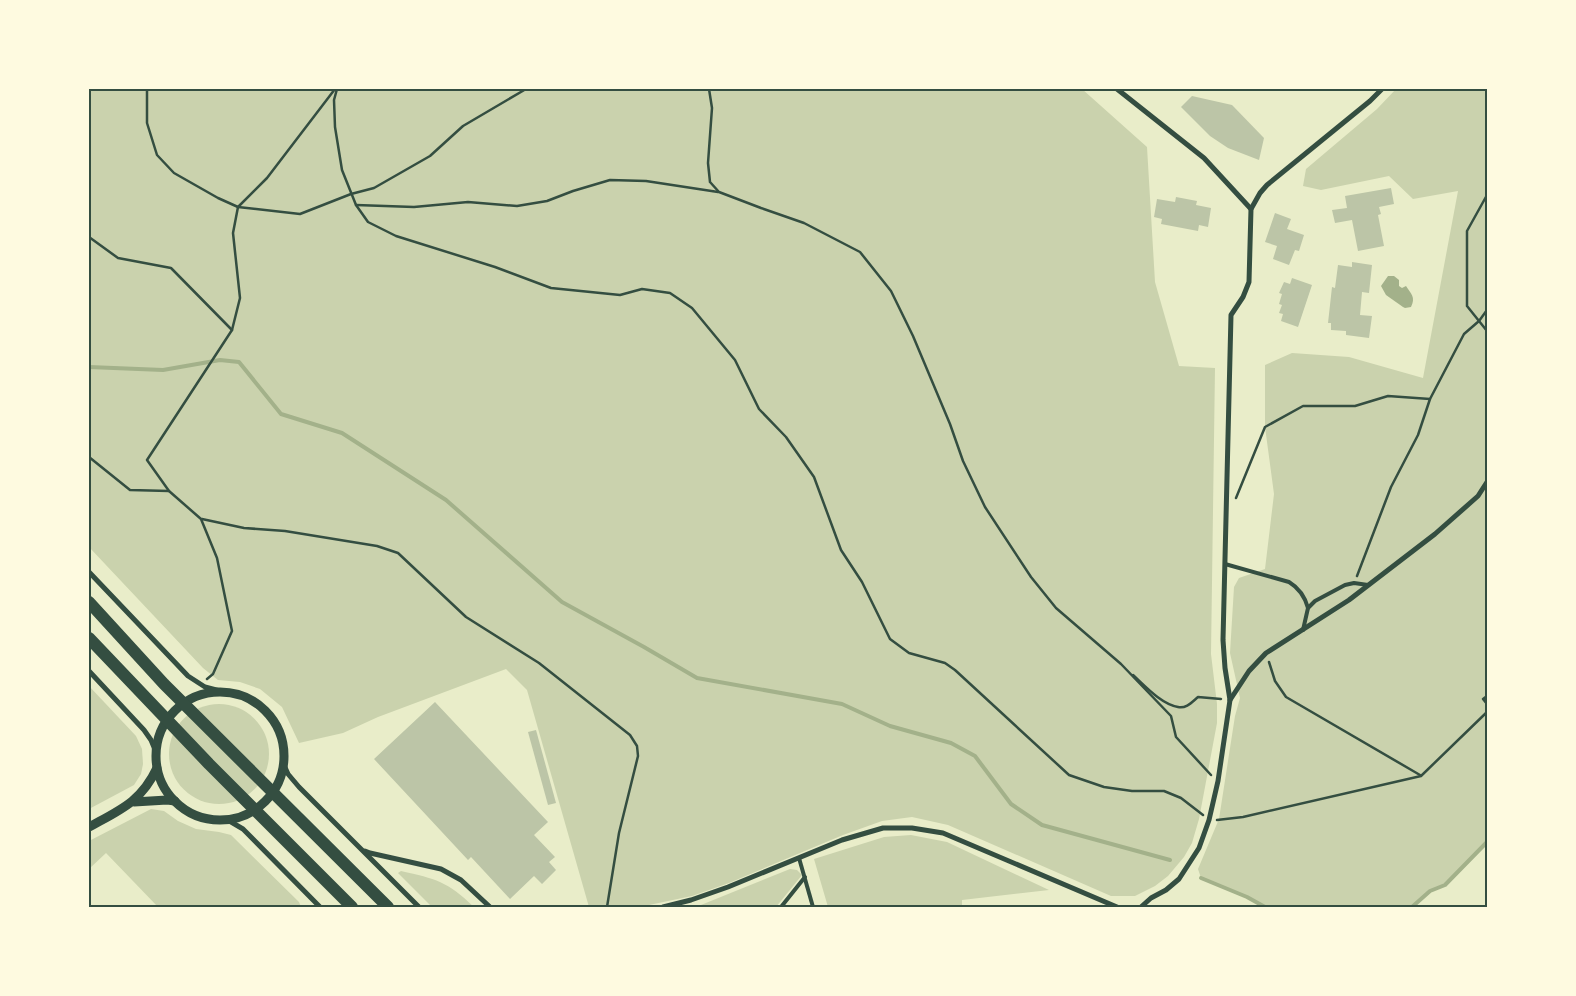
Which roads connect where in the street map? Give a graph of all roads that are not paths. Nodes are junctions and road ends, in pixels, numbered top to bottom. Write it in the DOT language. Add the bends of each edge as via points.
graph roads {
  1 [pos="1117,89"];
  2 [pos="1382,89"];
  3 [pos="1251,209"];
  4 [pos="1487,482"];
  5 [pos="1225,564"];
  6 [pos="89,572"];
  7 [pos="1368,585"];
  8 [pos="89,602"];
  9 [pos="1308,608"];
  10 [pos="1303,630"];
  11 [pos="89,638"];
  12 [pos="89,671"];
  13 [pos="224,692"];
  14 [pos="1230,700"];
  15 [pos="156,752"];
  16 [pos="283,763"];
  17 [pos="157,768"];
  18 [pos="175,801"];
  19 [pos="134,802"];
  20 [pos="226,819"];
  21 [pos="89,827"];
  22 [pos="360,848"];
  23 [pos="799,858"];
  24 [pos="805,877"];
  25 [pos="313,900"];
  26 [pos="315,907"];
  27 [pos="320,907"];
  28 [pos="352,907"];
  29 [pos="388,907"];
  30 [pos="419,907"];
  31 [pos="490,907"];
  32 [pos="663,907"];
  33 [pos="781,907"];
  34 [pos="813,907"];
  35 [pos="1116,907"];
  36 [pos="1141,907"];
  1 -- 3 [label="street" via="1200,154"];
  2 -- 3 [label="street" via="1267,185"];
  3 -- 5 [label="street" via="1249,282 1231,315"];
  4 -- 7 [label="street" via="1478,496 1435,534"];
  5 -- 9 [label="lane" via="1289,582 1305,598"];
  5 -- 14 [label="street" via="1223,640"];
  6 -- 13 [label="street" via="188,676"];
  7 -- 9 [label="lane" via="1345,585"];
  7 -- 10 [label="street"];
  8 -- 29 [label="highway" via="164,684"];
  9 -- 10 [label="lane"];
  10 -- 14 [label="street" via="1266,653 1249,671"];
  11 -- 28 [label="highway" via="147,701"];
  12 -- 15 [label="street" via="144,730"];
  13 -- 15 [label="street" via="196,696 178,708 164,724"];
  13 -- 16 [label="street" via="246,698 265,711 278,730"];
  14 -- 36 [label="street" via="1218,782 1199,848 1179,879"];
  15 -- 17 [label="street"];
  16 -- 20 [label="street" via="277,784 264,801 247,813"];
  16 -- 22 [label="street" via="299,787"];
  17 -- 18 [label="street"];
  17 -- 19 [label="street"];
  18 -- 19 [label="street"];
  18 -- 20 [label="street" via="204,817"];
  19 -- 21 [label="street"];
  20 -- 25 [label="street" via="243,829"];
  22 -- 30 [label="street"];
  22 -- 31 [label="street" via="441,869 461,880"];
  23 -- 24 [label="lane"];
  23 -- 32 [label="street" via="728,887"];
  23 -- 35 [label="street" via="883,828 912,828 944,833"];
  24 -- 33 [label="lane"];
  24 -- 34 [label="lane"];
  25 -- 26 [label="street"];
  25 -- 27 [label="street"];
}
